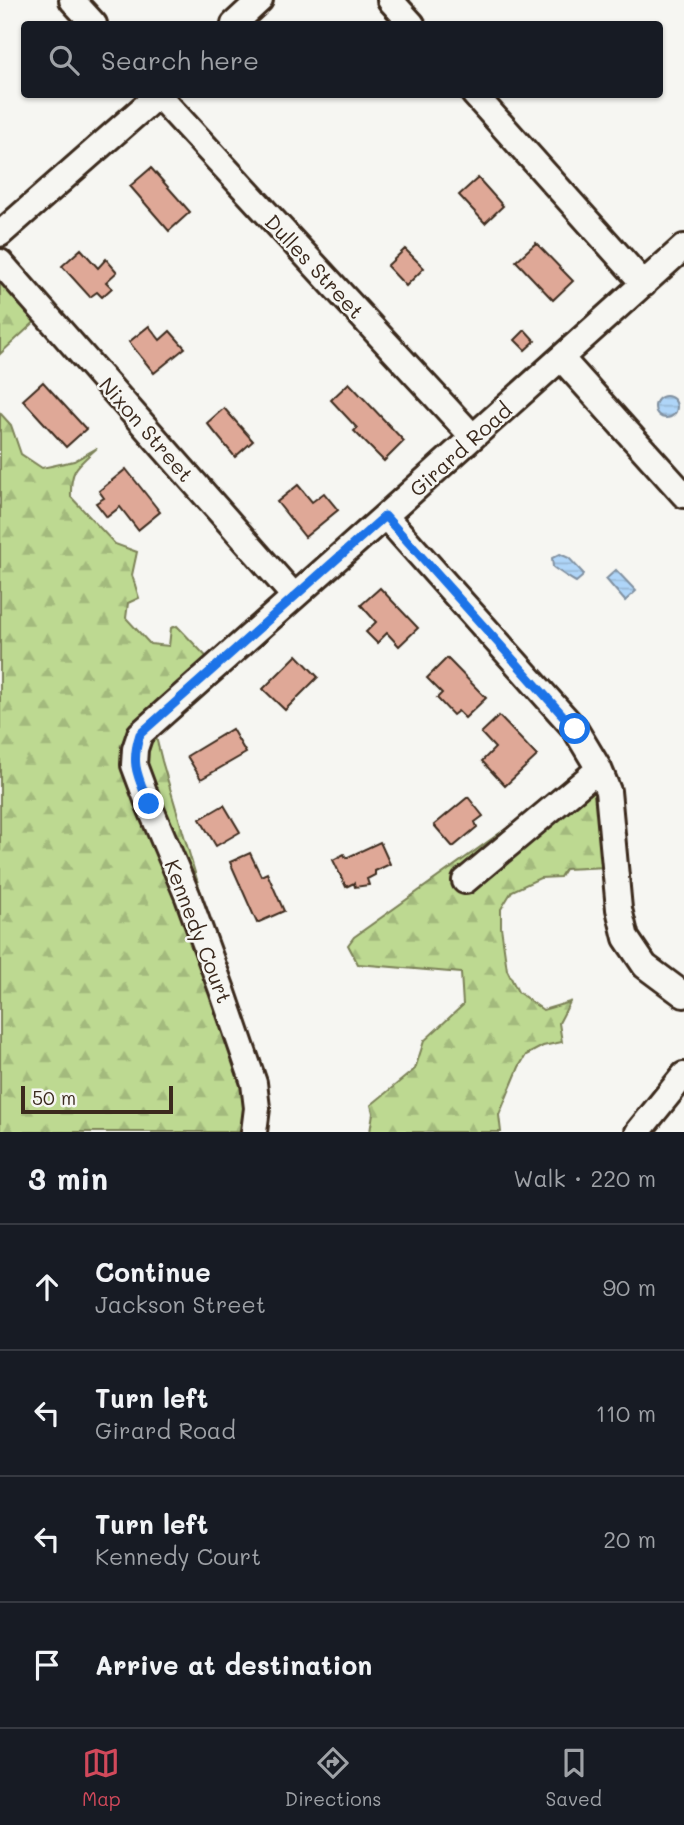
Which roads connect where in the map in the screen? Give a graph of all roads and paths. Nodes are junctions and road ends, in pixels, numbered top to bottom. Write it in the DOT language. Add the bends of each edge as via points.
graph roads {
  1 [pos="72,0"];
  2 [pos="260,0"];
  3 [pos="390,0"];
  4 [pos="91,21"];
  5 [pos="237,21"];
  6 [pos="409,21"];
  7 [pos="155,98"];
  8 [pos="161,98"];
  9 [pos="478,98"];
  10 [pos="0,234"];
  11 [pos="684,247"];
  12 [pos="0,262"];
  13 [pos="644,284"];
  14 [pos="561,358"];
  15 [pos="472,437"];
  16 [pos="684,495"];
  17 [pos="385,516"];
  18 [pos="294,596"];
  19 [pos="140,734"];
  20 [pos="599,769"];
  21 [pos="466,881"];
  22 [pos="684,995"];
  23 [pos="684,1075"];
  24 [pos="254,1132"];
  25 [pos="638,1132"];
  1 -- 4 [label="street"];
  2 -- 5 [label="street"];
  3 -- 6 [label="street"];
  7 -- 10 [label="street"];
  8 -- 15 [label="street, Dulles Street"];
  9 -- 13 [label="street"];
  11 -- 13 [label="street, Girard Road"];
  12 -- 18 [label="street, Nixon Street"];
  13 -- 14 [label="street, Girard Road"];
  14 -- 15 [label="street, Girard Road"];
  14 -- 16 [label="street"];
  15 -- 17 [label="street, Girard Road"];
  17 -- 18 [label="street, Girard Road"];
  17 -- 20 [label="street" via="575,729"];
  18 -- 19 [label="street, Girard Road"];
  19 -- 24 [label="street, Kennedy Court" via="134,765 254,1083"];
  20 -- 21 [label="street"];
  20 -- 22 [label="street" via="608,791 626,938 645,966"];
  23 -- 25 [label="street"];
}
